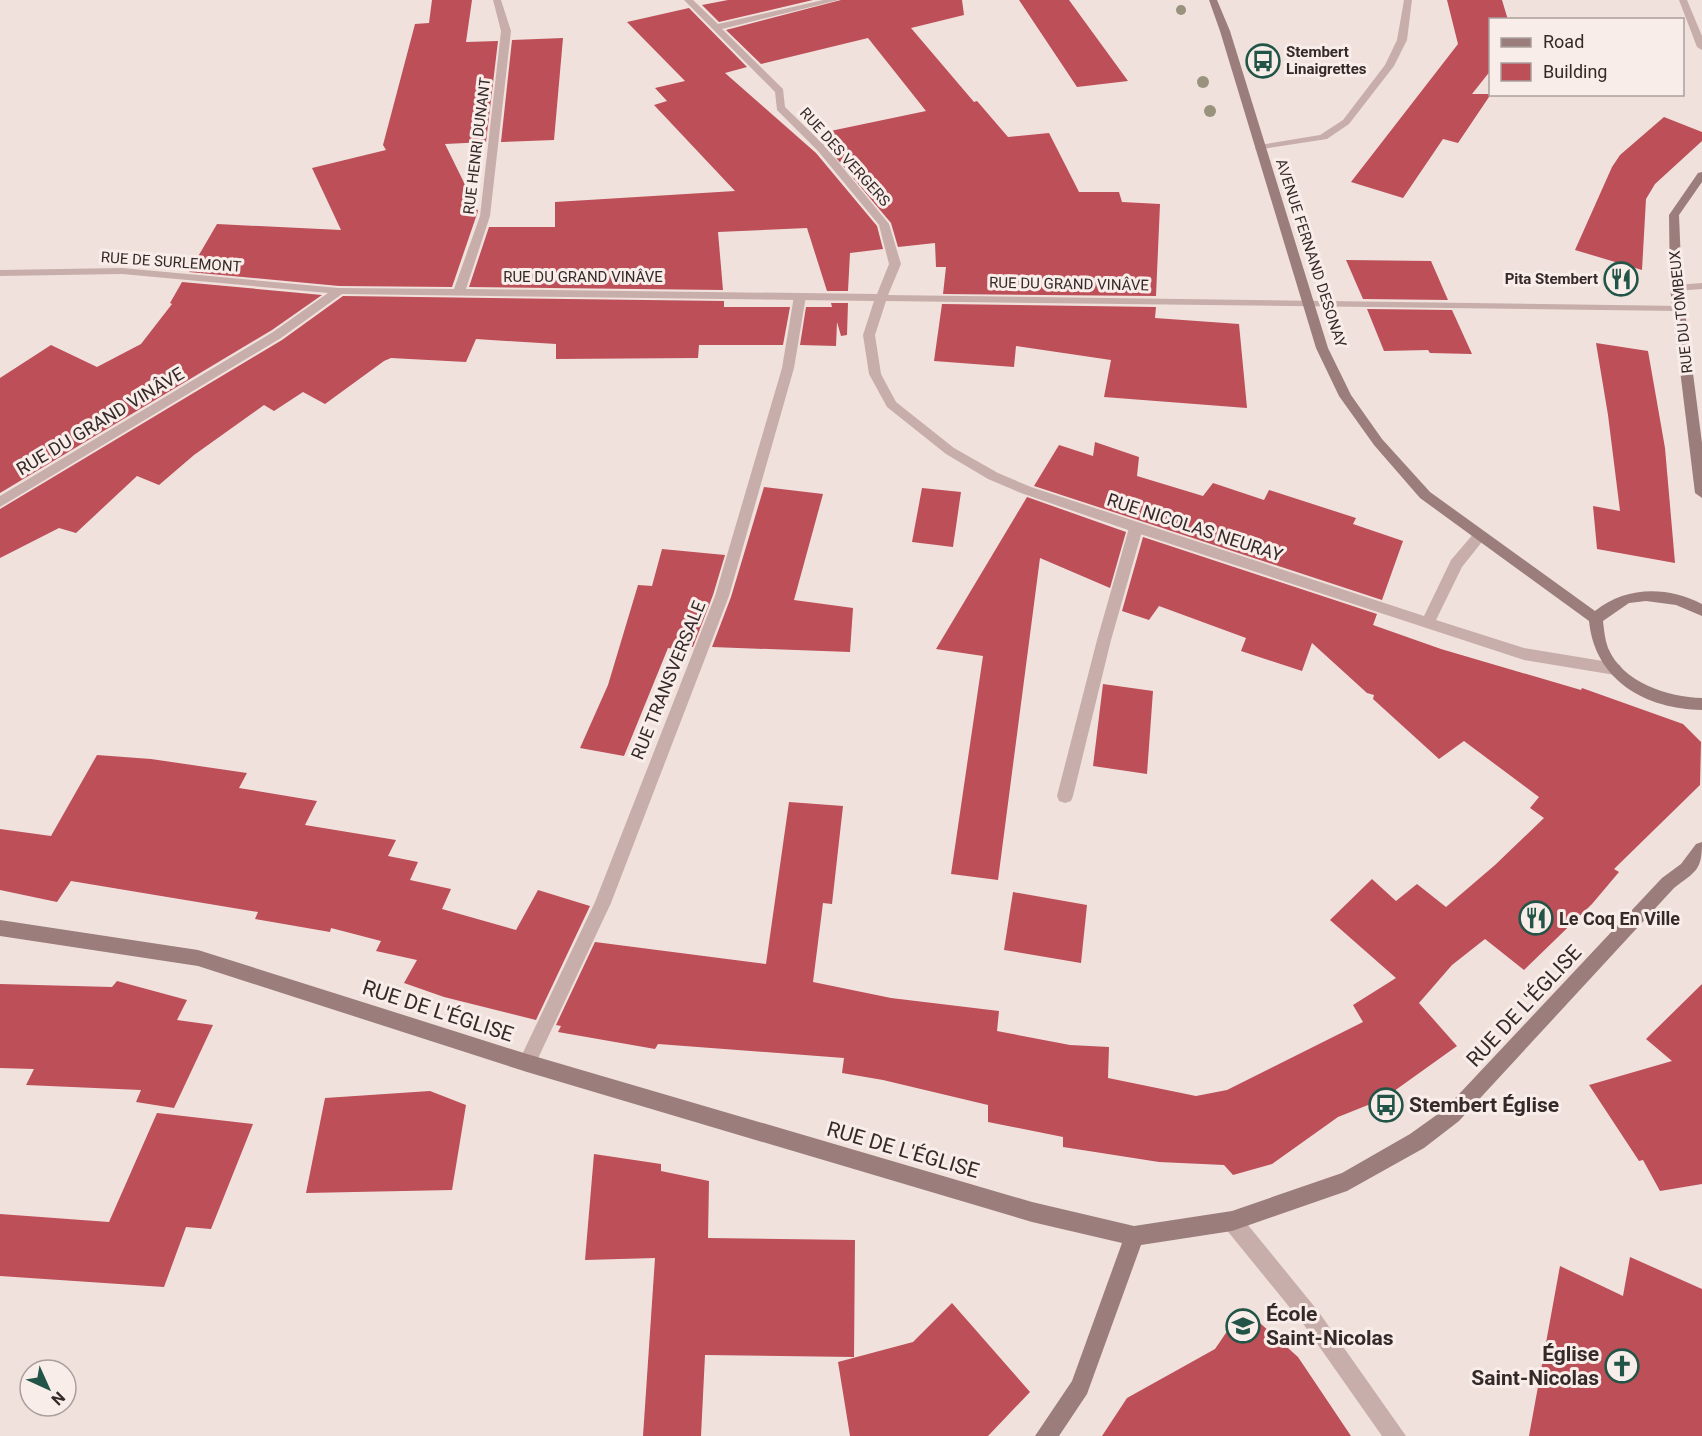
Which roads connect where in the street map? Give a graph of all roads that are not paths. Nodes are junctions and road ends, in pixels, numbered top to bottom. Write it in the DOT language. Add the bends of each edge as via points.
graph roads {
  1 [pos="497,0"];
  2 [pos="688,0"];
  3 [pos="835,0"];
  4 [pos="1213,0"];
  5 [pos="1408,0"];
  6 [pos="1683,0"];
  7 [pos="717,27"];
  8 [pos="1702,47"];
  9 [pos="1260,148"];
  10 [pos="1702,176"];
  11 [pos="0,273"];
  12 [pos="1702,286"];
  13 [pos="1676,288"];
  14 [pos="339,291"];
  15 [pos="459,292"];
  16 [pos="800,296"];
  17 [pos="881,298"];
  18 [pos="1307,302"];
  19 [pos="1679,308"];
  20 [pos="1702,493"];
  21 [pos="0,502"];
  22 [pos="1136,528"];
  23 [pos="1480,535"];
  24 [pos="1700,605"];
  25 [pos="1596,619"];
  26 [pos="1428,622"];
  27 [pos="1615,669"];
  28 [pos="1700,706"];
  29 [pos="1065,796"];
  30 [pos="1699,860"];
  31 [pos="0,927"];
  32 [pos="527,1063"];
  33 [pos="1232,1221"];
  34 [pos="1134,1236"];
  35 [pos="1046,1436"];
  36 [pos="1395,1436"];
  1 -- 15 [label="street, RUE HENRI DUNANT" via="506,31 485,216"];
  2 -- 7 [label="street, RUE DES VERGERS"];
  3 -- 7 [label="street"];
  4 -- 9 [label="street, AVENUE FERNAND DESONAY"];
  5 -- 9 [label="street" via="1402,40 1389,66 1346,122 1323,137"];
  6 -- 8 [label="street"];
  7 -- 17 [label="street, RUE DES VERGERS" via="780,92 780,108 822,149 884,224 895,264"];
  9 -- 18 [label="street, AVENUE FERNAND DESONAY"];
  10 -- 13 [label="street, RUE DU TOMBEUX" via="1674,215"];
  11 -- 14 [label="street, RUE DE SURLEMONT" via="122,271"];
  12 -- 13 [label="street"];
  13 -- 19 [label="street, RUE DU TOMBEUX"];
  14 -- 15 [label="street, RUE DE SURLEMONT"];
  14 -- 21 [label="street, RUE DU GRAND VINÂVE" via="277,335"];
  15 -- 16 [label="street, RUE DU GRAND VINÂVE"];
  16 -- 17 [label="street, RUE DU GRAND VINÂVE"];
  16 -- 32 [label="street, RUE TRANSVERSALE" via="788,368 723,596 603,903"];
  17 -- 18 [label="street, RUE DU GRAND VINÂVE"];
  17 -- 22 [label="street, RUE NICOLAS NEURAY" via="869,335 875,374 891,404 950,451 993,476"];
  18 -- 19 [label="street, RUE DU GRAND VINÂVE"];
  18 -- 23 [label="street, AVENUE FERNAND DESONAY" via="1322,348 1345,396 1378,442 1425,495"];
  19 -- 20 [label="street, RUE DU TOMBEUX"];
  22 -- 26 [label="street, RUE NICOLAS NEURAY"];
  22 -- 29 [label="street"];
  23 -- 25 [label="street, AVENUE FERNAND DESONAY"];
  23 -- 26 [label="street" via="1456,564"];
  24 -- 25 [label="street" via="1651,596 1628,598"];
  25 -- 27 [label="street" via="1603,652"];
  26 -- 27 [label="street, RUE NICOLAS NEURAY" via="1524,654"];
  27 -- 28 [label="street" via="1650,693"];
  30 -- 33 [label="street, RUE DE L'ÉGLISE" via="1668,883 1452,1115 1417,1141 1347,1181"];
  31 -- 32 [label="street, RUE DE L'ÉGLISE" via="198,958"];
  32 -- 34 [label="street, RUE DE L'ÉGLISE" via="1032,1212"];
  33 -- 34 [label="street, RUE DE L'ÉGLISE"];
  33 -- 36 [label="street" via="1311,1318"];
  34 -- 35 [label="street" via="1080,1388"];
}
